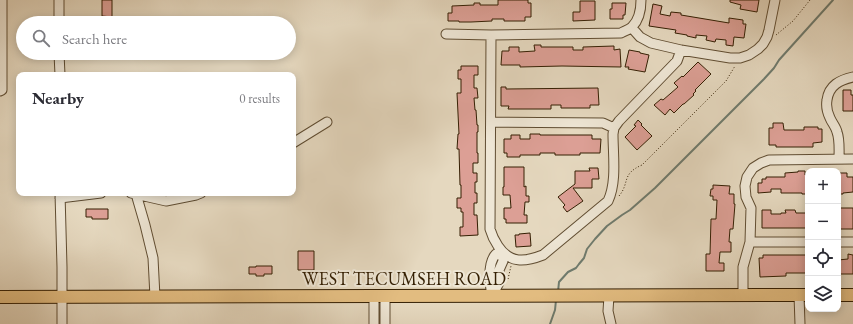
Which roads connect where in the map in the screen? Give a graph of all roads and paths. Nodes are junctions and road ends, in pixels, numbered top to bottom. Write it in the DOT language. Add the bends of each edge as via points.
graph roads {
  1 [pos="2,0"];
  2 [pos="59,0"];
  3 [pos="641,0"];
  4 [pos="775,0"];
  5 [pos="810,0"];
  6 [pos="59,16"];
  7 [pos="632,28"];
  8 [pos="446,34"];
  9 [pos="491,35"];
  10 [pos="772,38"];
  11 [pos="681,50"];
  12 [pos="60,60"];
  13 [pos="737,64"];
  14 [pos="60,72"];
  15 [pos="853,77"];
  16 [pos="0,91"];
  17 [pos="327,122"];
  18 [pos="491,122"];
  19 [pos="614,128"];
  20 [pos="296,141"];
  21 [pos="839,159"];
  22 [pos="853,160"];
  23 [pos="60,196"];
  24 [pos="133,196"];
  25 [pos="142,196"];
  26 [pos="191,196"];
  27 [pos="617,197"];
  28 [pos="750,242"];
  29 [pos="805,242"];
  30 [pos="841,242"];
  31 [pos="853,242"];
  32 [pos="502,252"];
  33 [pos="511,264"];
  34 [pos="500,281"];
  35 [pos="743,295"];
  36 [pos="803,295"];
  37 [pos="841,295"];
  38 [pos="853,295"];
  39 [pos="380,296"];
  40 [pos="492,296"];
  41 [pos="609,296"];
  42 [pos="0,297"];
  43 [pos="62,297"];
  44 [pos="155,297"];
  45 [pos="62,324"];
  46 [pos="374,324"];
  47 [pos="385,324"];
  48 [pos="611,324"];
  49 [pos="800,324"];
  1 -- 16 [label="street"];
  2 -- 6 [label="street"];
  3 -- 7 [label="street" via="641,9"];
  4 -- 11 [label="street" via="767,37 758,49 749,55 730,58"];
  5 -- 10 [label="path" via="793,21"];
  7 -- 9 [label="street" via="620,33"];
  7 -- 11 [label="street" via="640,37 651,42"];
  8 -- 9 [label="street"];
  9 -- 18 [label="street"];
  11 -- 19 [label="street" via="676,61"];
  12 -- 14 [label="street"];
  13 -- 27 [label="path" via="726,81 642,165 631,171"];
  15 -- 21 [label="street" via="839,82 829,91 828,96 827,111 839,138"];
  17 -- 20 [label="street"];
  18 -- 19 [label="street" via="603,123"];
  18 -- 32 [label="street" via="490,228 492,237"];
  19 -- 32 [label="street" via="614,184 608,201 543,255 522,260 510,258"];
  21 -- 22 [label="street"];
  21 -- 28 [label="street" via="769,160 753,168 745,186 751,208"];
  23 -- 43 [label="street"];
  24 -- 44 [label="street" via="145,225 153,258"];
  25 -- 26 [label="street" via="166,201"];
  28 -- 29 [label="street"];
  28 -- 35 [label="street" via="743,267"];
  30 -- 31 [label="street"];
  32 -- 34 [label="street"];
  32 -- 40 [label="street" via="496,254 491,268 489,282"];
  33 -- 34 [label="path" via="508,281"];
  34 -- 40 [label="street"];
  35 -- 36 [label="main road, WEST TECUMSEH ROAD"];
  35 -- 41 [label="main road, WEST TECUMSEH ROAD"];
  36 -- 49 [label="street"];
  37 -- 38 [label="main road"];
  39 -- 40 [label="main road, WEST TECUMSEH ROAD"];
  39 -- 44 [label="main road, WEST TECUMSEH ROAD"];
  39 -- 46 [label="street"];
  39 -- 47 [label="street"];
  40 -- 41 [label="main road, WEST TECUMSEH ROAD"];
  41 -- 48 [label="street" via="608,311"];
  42 -- 43 [label="main road, WEST TECUMSEH ROAD"];
  43 -- 44 [label="main road, WEST TECUMSEH ROAD"];
  43 -- 45 [label="street"];
}
